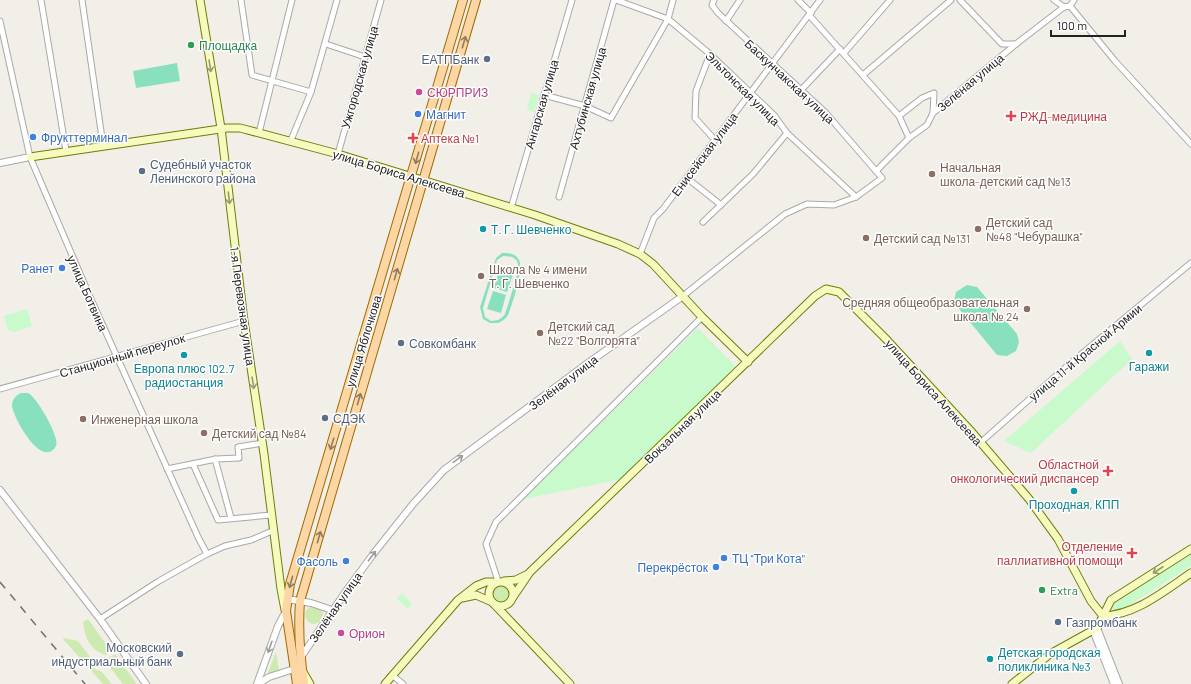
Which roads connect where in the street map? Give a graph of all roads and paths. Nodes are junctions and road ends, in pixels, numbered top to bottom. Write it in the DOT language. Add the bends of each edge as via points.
graph roads {
  1 [pos="41,0"];
  2 [pos="82,0"];
  3 [pos="200,0"];
  4 [pos="241,0"];
  5 [pos="292,0"];
  6 [pos="337,0"];
  7 [pos="381,0"];
  8 [pos="463,0"];
  9 [pos="476,0"];
  10 [pos="572,0"];
  11 [pos="615,0"];
  12 [pos="674,0"];
  13 [pos="740,0"];
  14 [pos="798,0"];
  15 [pos="820,0"];
  16 [pos="890,0"];
  17 [pos="951,0"];
  18 [pos="960,0"];
  19 [pos="1054,0"];
  20 [pos="1074,0"];
  21 [pos="713,3"];
  22 [pos="1070,6"];
  23 [pos="1064,7"];
  24 [pos="810,14"];
  25 [pos="668,20"];
  26 [pos="0,21"];
  27 [pos="726,21"];
  28 [pos="326,44"];
  29 [pos="1016,44"];
  30 [pos="842,51"];
  31 [pos="710,54"];
  32 [pos="365,57"];
  33 [pos="772,64"];
  34 [pos="863,75"];
  35 [pos="271,80"];
  36 [pos="801,90"];
  37 [pos="310,92"];
  38 [pos="750,92"];
  39 [pos="544,95"];
  40 [pos="585,106"];
  41 [pos="934,113"];
  42 [pos="899,116"];
  43 [pos="221,128"];
  44 [pos="259,133"];
  45 [pos="787,133"];
  46 [pos="909,138"];
  47 [pos="292,140"];
  48 [pos="715,140"];
  49 [pos="1191,144"];
  50 [pos="103,145"];
  51 [pos="66,150"];
  52 [pos="338,154"];
  53 [pos="30,157"];
  54 [pos="0,163"];
  55 [pos="876,171"];
  56 [pos="412,177"];
  57 [pos="687,178"];
  58 [pos="882,178"];
  59 [pos="423,180"];
  60 [pos="559,197"];
  61 [pos="856,197"];
  62 [pos="721,204"];
  63 [pos="511,208"];
  64 [pos="703,222"];
  65 [pos="640,254"];
  66 [pos="1191,263"];
  67 [pos="839,292"];
  68 [pos="683,296"];
  69 [pos="702,317"];
  70 [pos="244,321"];
  71 [pos="116,356"];
  72 [pos="748,362"];
  73 [pos="0,389"];
  74 [pos="263,443"];
  75 [pos="980,443"];
  76 [pos="215,459"];
  77 [pos="193,464"];
  78 [pos="167,469"];
  79 [pos="0,490"];
  80 [pos="271,515"];
  81 [pos="232,518"];
  82 [pos="272,531"];
  83 [pos="1191,549"];
  84 [pos="208,554"];
  85 [pos="530,572"];
  86 [pos="1191,573"];
  87 [pos="499,582"];
  88 [pos="287,599"];
  89 [pos="512,599"];
  90 [pos="458,600"];
  91 [pos="300,601"];
  92 [pos="493,603"];
  93 [pos="332,610"];
  94 [pos="286,611"];
  95 [pos="1103,616"];
  96 [pos="100,619"];
  97 [pos="516,627"];
  98 [pos="1095,629"];
  99 [pos="301,659"];
  100 [pos="298,669"];
  101 [pos="392,675"];
  102 [pos="1114,677"];
  103 [pos="146,684"];
  104 [pos="258,684"];
  105 [pos="297,684"];
  106 [pos="304,684"];
  107 [pos="310,684"];
  108 [pos="385,684"];
  109 [pos="403,684"];
  110 [pos="570,684"];
  111 [pos="1012,684"];
  112 [pos="1114,684"];
  113 [pos="1119,684"];
  1 -- 51 [label="street"];
  2 -- 50 [label="street"];
  3 -- 43 [label="main road, 1-я Перевозная улица, one-way"];
  4 -- 35 [label="street" via="250,71 252,75"];
  5 -- 35 [label="street"];
  6 -- 28 [label="street"];
  7 -- 32 [label="street, Ужгородская улица"];
  8 -- 56 [label="main road, улица Яблочкова, one-way"];
  59 -- 9 [label="main road, улица Яблочкова, one-way"];
  10 -- 39 [label="street, Ангарская улица"];
  11 -- 25 [label="street, Эльтонская улица"];
  11 -- 40 [label="street, Ахтубинская улица"];
  12 -- 25 [label="street"];
  13 -- 27 [label="street"];
  14 -- 24 [label="street"];
  15 -- 24 [label="street, Енисейская улица"];
  16 -- 30 [label="street"];
  17 -- 34 [label="street"];
  18 -- 29 [label="street" via="1002,44"];
  19 -- 23 [label="street"];
  20 -- 22 [label="street"];
  21 -- 27 [label="street, Баскунчакская улица"];
  22 -- 23 [label="street, Зелёная улица"];
  22 -- 49 [label="street" via="1115,61"];
  23 -- 29 [label="street, Зелёная улица"];
  24 -- 30 [label="street"];
  24 -- 33 [label="street, Енисейская улица"];
  25 -- 31 [label="street, Эльтонская улица"];
  25 -- 40 [label="street" via="611,118"];
  26 -- 53 [label="street, улица Ботвина"];
  27 -- 33 [label="street, Баскунчакская улица"];
  28 -- 32 [label="street"];
  28 -- 37 [label="street"];
  29 -- 41 [label="street, Зелёная улица"];
  30 -- 34 [label="street"];
  30 -- 36 [label="street"];
  31 -- 38 [label="street, Эльтонская улица"];
  31 -- 48 [label="street" via="696,91 695,118"];
  32 -- 52 [label="street, Ужгородская улица"];
  33 -- 36 [label="street, Баскунчакская улица"];
  33 -- 38 [label="street, Енисейская улица"];
  34 -- 42 [label="street"];
  35 -- 37 [label="street"];
  35 -- 44 [label="street"];
  36 -- 55 [label="street, Баскунчакская улица" via="825,112"];
  37 -- 47 [label="street"];
  38 -- 45 [label="street, Эльтонская улица" via="774,115"];
  38 -- 48 [label="street, Енисейская улица"];
  39 -- 40 [label="street"];
  39 -- 63 [label="street, Ангарская улица"];
  40 -- 60 [label="street, Ахтубинская улица"];
  41 -- 42 [label="street, Зелёная улица" via="934,93 922,98"];
  41 -- 46 [label="street" via="927,125"];
  42 -- 46 [label="street"];
  43 -- 44 [label="main road, улица Бориса Алексеева" via="240,128"];
  43 -- 50 [label="main road, улица Бориса Алексеева"];
  43 -- 70 [label="main road, 1-я Перевозная улица, one-way"];
  44 -- 47 [label="main road, улица Бориса Алексеева"];
  45 -- 61 [label="street, Эльтонская улица"];
  45 -- 62 [label="street" via="753,174"];
  46 -- 55 [label="street"];
  47 -- 52 [label="main road, улица Бориса Алексеева"];
  48 -- 57 [label="street, Енисейская улица"];
  50 -- 51 [label="main road, улица Бориса Алексеева"];
  51 -- 53 [label="main road, улица Бориса Алексеева"];
  52 -- 56 [label="main road, улица Бориса Алексеева"];
  53 -- 54 [label="street, улица Бориса Алексеева"];
  53 -- 71 [label="street, улица Ботвина"];
  55 -- 58 [label="street, Баскунчакская улица"];
  56 -- 59 [label="main road, улица Бориса Алексеева"];
  56 -- 88 [label="main road, улица Яблочкова, one-way"];
  57 -- 62 [label="street"];
  57 -- 65 [label="street, Енисейская улица" via="654,218"];
  58 -- 61 [label="street, Зелёная улица"];
  59 -- 63 [label="main road, улица Бориса Алексеева"];
  91 -- 59 [label="main road, улица Яблочкова, one-way"];
  61 -- 68 [label="street, Зелёная улица" via="834,205 807,204 785,214"];
  62 -- 64 [label="street"];
  63 -- 65 [label="main road, улица Бориса Алексеева" via="618,244"];
  65 -- 68 [label="main road, улица Бориса Алексеева" via="665,275"];
  66 -- 75 [label="street, улица 11-й Красной Армии"];
  67 -- 72 [label="main road, Вокзальная улица" via="826,290 815,296"];
  67 -- 75 [label="main road, улица Бориса Алексеева"];
  68 -- 69 [label="main road, улица Бориса Алексеева"];
  93 -- 68 [label="street, Зелёная улица, one-way" via="374,553 432,482 451,464"];
  69 -- 72 [label="main road, улица Бориса Алексеева"];
  69 -- 87 [label="street" via="496,522 486,544"];
  70 -- 71 [label="street, Станционный переулок"];
  70 -- 74 [label="main road, 1-я Перевозная улица, one-way"];
  71 -- 73 [label="street, Станционный переулок"];
  71 -- 78 [label="street, улица Ботвина"];
  72 -- 85 [label="main road, Вокзальная улица"];
  74 -- 76 [label="street" via="238,447 239,458"];
  74 -- 80 [label="main road, 1-я Перевозная улица"];
  75 -- 95 [label="main road, улица Бориса Алексеева" via="1029,499 1052,530 1091,601"];
  76 -- 77 [label="street"];
  76 -- 81 [label="street"];
  77 -- 78 [label="street"];
  77 -- 81 [label="street" via="218,520"];
  78 -- 84 [label="street, улица Ботвина"];
  79 -- 96 [label="street"];
  80 -- 81 [label="street"];
  80 -- 82 [label="main road, 1-я Перевозная улица"];
  82 -- 84 [label="street"];
  82 -- 94 [label="main road, 1-я Перевозная улица"];
  83 -- 95 [label="main road, one-way" via="1111,600"];
  84 -- 96 [label="street" via="159,581"];
  85 -- 87 [label="main road, Вокзальная улица" via="520,578"];
  85 -- 89 [label="main road, Вокзальная улица"];
  86 -- 95 [label="main road" via="1134,609 1116,616"];
  87 -- 89 [label="main road" via="511,586"];
  87 -- 90 [label="main road, Вокзальная улица" via="486,582 476,586"];
  87 -- 92 [label="main road" via="488,591"];
  88 -- 91 [label="street"];
  88 -- 94 [label="main road, улица Яблочкова"];
  89 -- 92 [label="main road" via="505,605"];
  89 -- 97 [label="main road" via="509,613"];
  90 -- 92 [label="main road" via="476,595"];
  90 -- 101 [label="main road, Вокзальная улица"];
  91 -- 93 [label="street"];
  91 -- 99 [label="main road, улица Яблочкова"];
  92 -- 97 [label="main road"];
  93 -- 99 [label="street, Зелёная улица"];
  94 -- 100 [label="main road, улица Яблочкова"];
  94 -- 104 [label="street, one-way" via="278,626"];
  95 -- 98 [label="main road"];
  96 -- 103 [label="street"];
  97 -- 110 [label="main road"];
  98 -- 102 [label="street"];
  98 -- 111 [label="main road" via="1050,654"];
  99 -- 100 [label="main road, улица Яблочкова"];
  100 -- 104 [label="street" via="269,677"];
  100 -- 105 [label="main road, улица Яблочкова"];
  100 -- 106 [label="main road, улица Яблочкова"];
  100 -- 107 [label="main road"];
  101 -- 108 [label="main road, Вокзальная улица"];
  101 -- 109 [label="street"];
  102 -- 112 [label="street"];
  102 -- 113 [label="street"];
}
